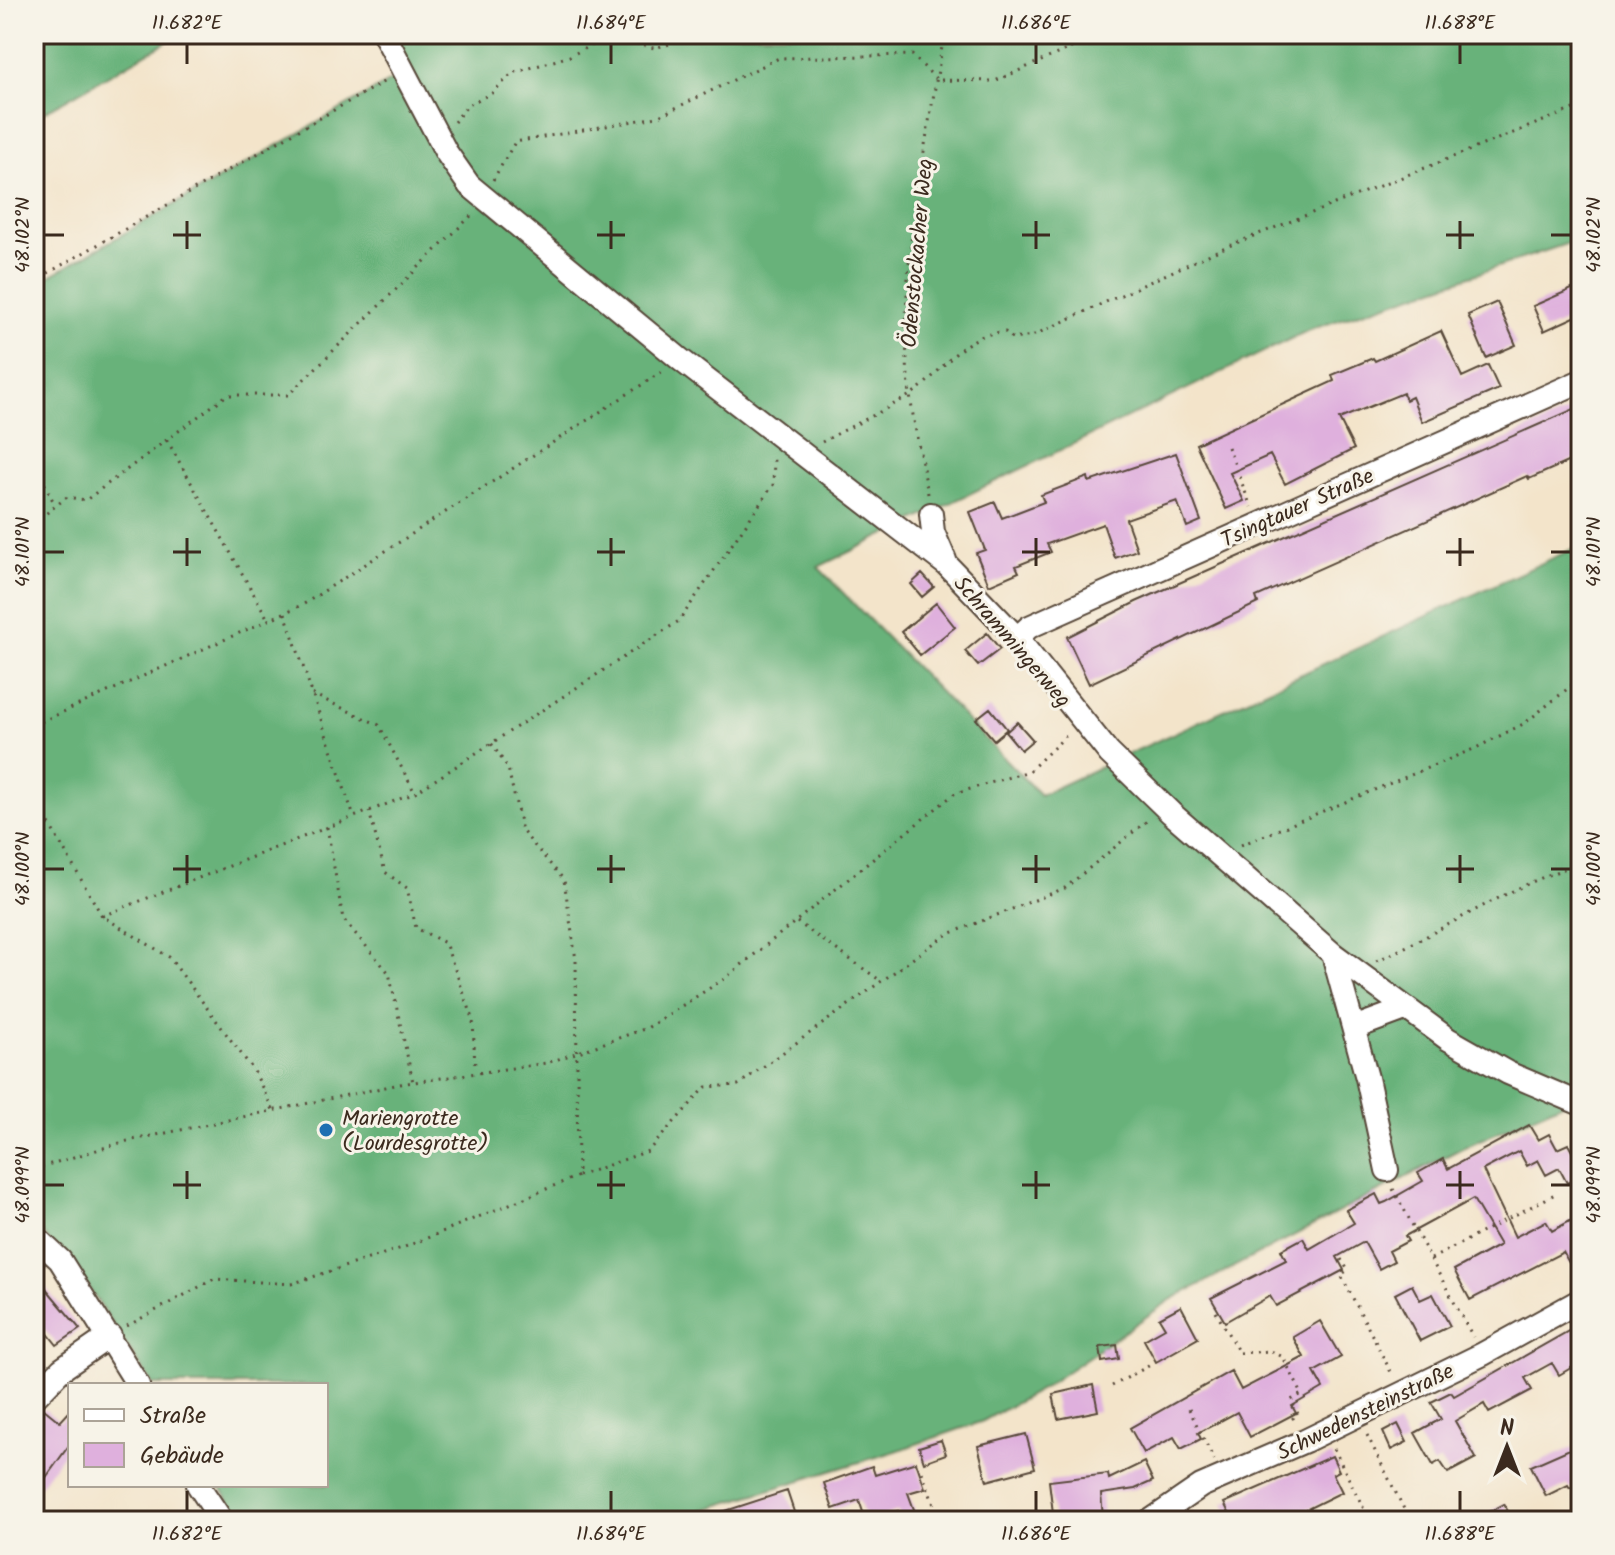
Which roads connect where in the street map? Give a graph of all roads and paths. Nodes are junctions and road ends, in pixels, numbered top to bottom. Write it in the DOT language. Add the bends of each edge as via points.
graph roads {
  1 [pos="384,34"];
  2 [pos="709,34"];
  3 [pos="944,34"];
  4 [pos="1103,34"];
  5 [pos="403,70"];
  6 [pos="937,80"];
  7 [pos="1581,106"];
  8 [pos="442,143"];
  9 [pos="483,197"];
  10 [pos="34,281"];
  11 [pos="681,360"];
  12 [pos="1581,381"];
  13 [pos="910,394"];
  14 [pos="167,440"];
  15 [pos="1228,447"];
  16 [pos="795,449"];
  17 [pos="34,462"];
  18 [pos="1248,499"];
  19 [pos="56,506"];
  20 [pos="34,523"];
  21 [pos="926,528"];
  22 [pos="285,613"];
  23 [pos="269,621"];
  24 [pos="1017,638"];
  25 [pos="1581,678"];
  26 [pos="312,694"];
  27 [pos="1080,719"];
  28 [pos="34,725"];
  29 [pos="491,743"];
  30 [pos="415,793"];
  31 [pos="34,805"];
  32 [pos="1164,807"];
  33 [pos="369,811"];
  34 [pos="354,817"];
  35 [pos="327,827"];
  36 [pos="1219,854"];
  37 [pos="1581,863"];
  38 [pos="102,916"];
  39 [pos="797,922"];
  40 [pos="1333,954"];
  41 [pos="1355,971"];
  42 [pos="881,981"];
  43 [pos="1405,1009"];
  44 [pos="1354,1028"];
  45 [pos="575,1055"];
  46 [pos="475,1072"];
  47 [pos="413,1082"];
  48 [pos="1581,1104"];
  49 [pos="274,1112"];
  50 [pos="34,1169"];
  51 [pos="1387,1170"];
  52 [pos="578,1176"];
  53 [pos="1555,1194"];
  54 [pos="34,1236"];
  55 [pos="1341,1259"];
  56 [pos="1431,1259"];
  57 [pos="1581,1300"];
  58 [pos="1216,1312"];
  59 [pos="110,1336"];
  60 [pos="1483,1354"];
  61 [pos="1154,1363"];
  62 [pos="1390,1371"];
  63 [pos="137,1383"];
  64 [pos="1112,1386"];
  65 [pos="34,1398"];
  66 [pos="1189,1409"];
  67 [pos="1296,1416"];
  68 [pos="1363,1428"];
  69 [pos="1335,1452"];
  70 [pos="1215,1462"];
  71 [pos="922,1472"];
  72 [pos="199,1487"];
  73 [pos="934,1505"];
  74 [pos="222,1521"];
  75 [pos="1150,1521"];
  76 [pos="1370,1521"];
  77 [pos="1410,1521"];
  1 -- 5 [label="street, Schrammingerweg"];
  2 -- 8 [label="path" via="654,48 603,39 570,56 520,70 468,105"];
  3 -- 6 [label="path, Ödenstockacher Weg"];
  4 -- 6 [label="path" via="995,81"];
  5 -- 8 [label="street, Schrammingerweg"];
  5 -- 10 [label="path"];
  6 -- 9 [label="path" via="912,55 779,58 657,117 515,142"];
  6 -- 13 [label="path, Ödenstockacher Weg" via="911,263 906,331"];
  7 -- 13 [label="path" via="1221,249 1032,336 981,335 948,356 933,377"];
  8 -- 9 [label="street, Schrammingerweg"];
  9 -- 11 [label="street, Schrammingerweg"];
  9 -- 14 [label="path" via="468,222 288,395 227,395"];
  11 -- 16 [label="street, Schrammingerweg"];
  11 -- 22 [label="path"];
  12 -- 24 [label="street, Tsingtauer Straße" via="1029,627"];
  13 -- 16 [label="path"];
  13 -- 21 [label="path, Ödenstockacher Weg"];
  14 -- 19 [label="path" via="86,500 67,497"];
  14 -- 23 [label="path"];
  15 -- 18 [label="path"];
  16 -- 21 [label="street, Schrammingerweg"];
  16 -- 29 [label="path" via="773,460 773,485 679,621"];
  17 -- 19 [label="path"];
  19 -- 20 [label="path"];
  21 -- 24 [label="street, Schrammingerweg" via="947,565"];
  22 -- 23 [label="path"];
  22 -- 26 [label="path"];
  23 -- 28 [label="path"];
  24 -- 27 [label="street, Schrammingerweg"];
  25 -- 36 [label="path" via="1525,723 1476,748"];
  26 -- 30 [label="path" via="379,725"];
  26 -- 34 [label="path"];
  27 -- 32 [label="street, Schrammingerweg"];
  27 -- 39 [label="path" via="1029,771 954,794"];
  29 -- 30 [label="path"];
  29 -- 45 [label="path" via="508,768 522,831 564,880 576,960"];
  30 -- 33 [label="path"];
  31 -- 38 [label="path"];
  32 -- 36 [label="street, Schrammingerweg"];
  32 -- 42 [label="path" via="1065,888 944,936"];
  33 -- 34 [label="path"];
  33 -- 46 [label="path" via="385,872 407,888 416,928 445,943 473,1018"];
  34 -- 35 [label="path"];
  35 -- 38 [label="path"];
  35 -- 47 [label="path" via="343,919 389,973"];
  36 -- 40 [label="street, Schrammingerweg"];
  37 -- 41 [label="path" via="1503,895 1441,932"];
  38 -- 49 [label="path" via="169,957 254,1071"];
  39 -- 42 [label="path"];
  39 -- 45 [label="path" via="724,979 647,1028"];
  40 -- 41 [label="street, Schrammingerweg"];
  40 -- 44 [label="street"];
  41 -- 43 [label="street, Schrammingerweg"];
  42 -- 52 [label="path" via="738,1085 706,1087 648,1151"];
  43 -- 44 [label="street"];
  43 -- 48 [label="street, Schrammingerweg" via="1508,1073"];
  44 -- 51 [label="street"];
  45 -- 46 [label="path"];
  45 -- 52 [label="path"];
  46 -- 47 [label="path"];
  47 -- 49 [label="path"];
  49 -- 50 [label="path" via="123,1142"];
  51 -- 56 [label="path"];
  52 -- 59 [label="path" via="405,1247 291,1284 214,1279"];
  53 -- 56 [label="path"];
  54 -- 59 [label="street" via="60,1260"];
  55 -- 62 [label="path" via="1348,1270 1341,1275"];
  56 -- 60 [label="path"];
  57 -- 60 [label="street, Schwedensteinstraße"];
  58 -- 67 [label="path" via="1239,1353 1271,1351 1283,1357 1302,1394 1291,1400"];
  59 -- 63 [label="street"];
  59 -- 65 [label="street" via="62,1369"];
  60 -- 75 [label="street, Schwedensteinstraße" via="1201,1486"];
  61 -- 64 [label="path"];
  66 -- 70 [label="path"];
  68 -- 77 [label="path"];
  69 -- 76 [label="path"];
  71 -- 73 [label="path"];
  72 -- 74 [label="street"];
}
